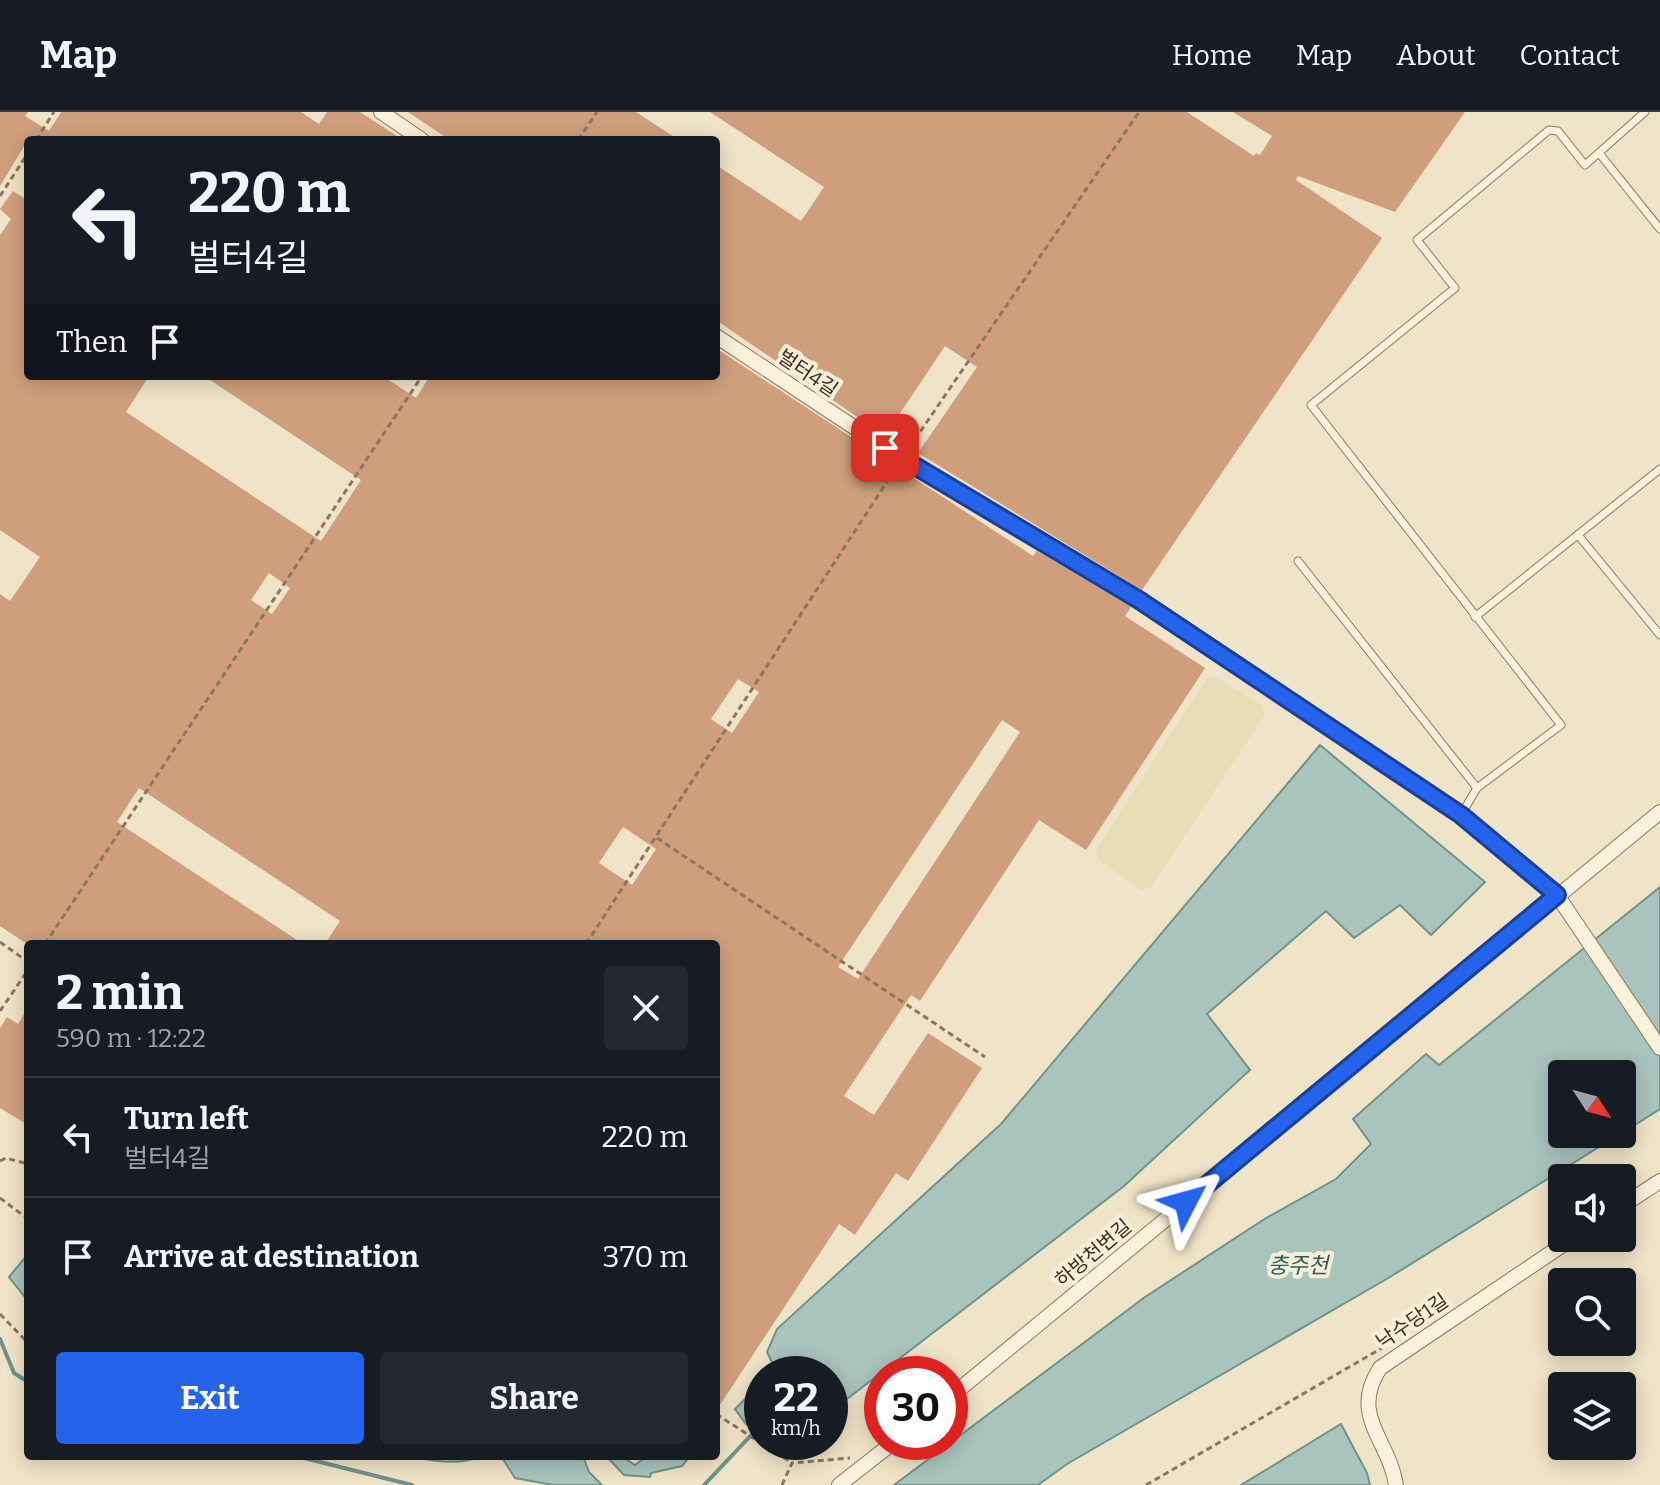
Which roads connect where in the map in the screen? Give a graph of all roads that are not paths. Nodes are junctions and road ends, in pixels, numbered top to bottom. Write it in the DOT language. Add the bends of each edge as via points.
graph roads {
  1 [pos="381,112"];
  2 [pos="1645,112"];
  3 [pos="416,136"];
  4 [pos="1599,153"];
  5 [pos="1660,229"];
  6 [pos="720,339"];
  7 [pos="1660,469"];
  8 [pos="1578,535"];
  9 [pos="1298,561"];
  10 [pos="1475,617"];
  11 [pos="1660,635"];
  12 [pos="1477,788"];
  13 [pos="1660,812"];
  14 [pos="1461,815"];
  15 [pos="1557,895"];
  16 [pos="1660,1048"];
  17 [pos="1660,1181"];
  18 [pos="1636,1197"];
  19 [pos="1552,1252"];
  20 [pos="968,1382"];
  21 [pos="871,1460"];
  22 [pos="839,1485"];
  23 [pos="1396,1485"];
  1 -- 3 [label="street"];
  2 -- 4 [label="lane"];
  4 -- 5 [label="lane"];
  4 -- 10 [label="lane" via="1585,165 1558,131 1549,130 1417,240 1455,288 1311,405"];
  6 -- 14 [label="street, 벌터4길" via="902,459 1139,600"];
  7 -- 8 [label="lane"];
  8 -- 10 [label="lane"];
  8 -- 11 [label="lane"];
  9 -- 12 [label="lane"];
  10 -- 12 [label="lane" via="1561,725"];
  12 -- 14 [label="lane"];
  13 -- 15 [label="street, 하방천변길"];
  14 -- 15 [label="street, 벌터4길"];
  15 -- 16 [label="street, 벌터4길"];
  15 -- 20 [label="street, 하방천변길"];
  17 -- 18 [label="street"];
  19 -- 23 [label="street, 낙수당1길" via="1380,1368 1367,1393 1367,1410"];
  21 -- 22 [label="street"];
}
